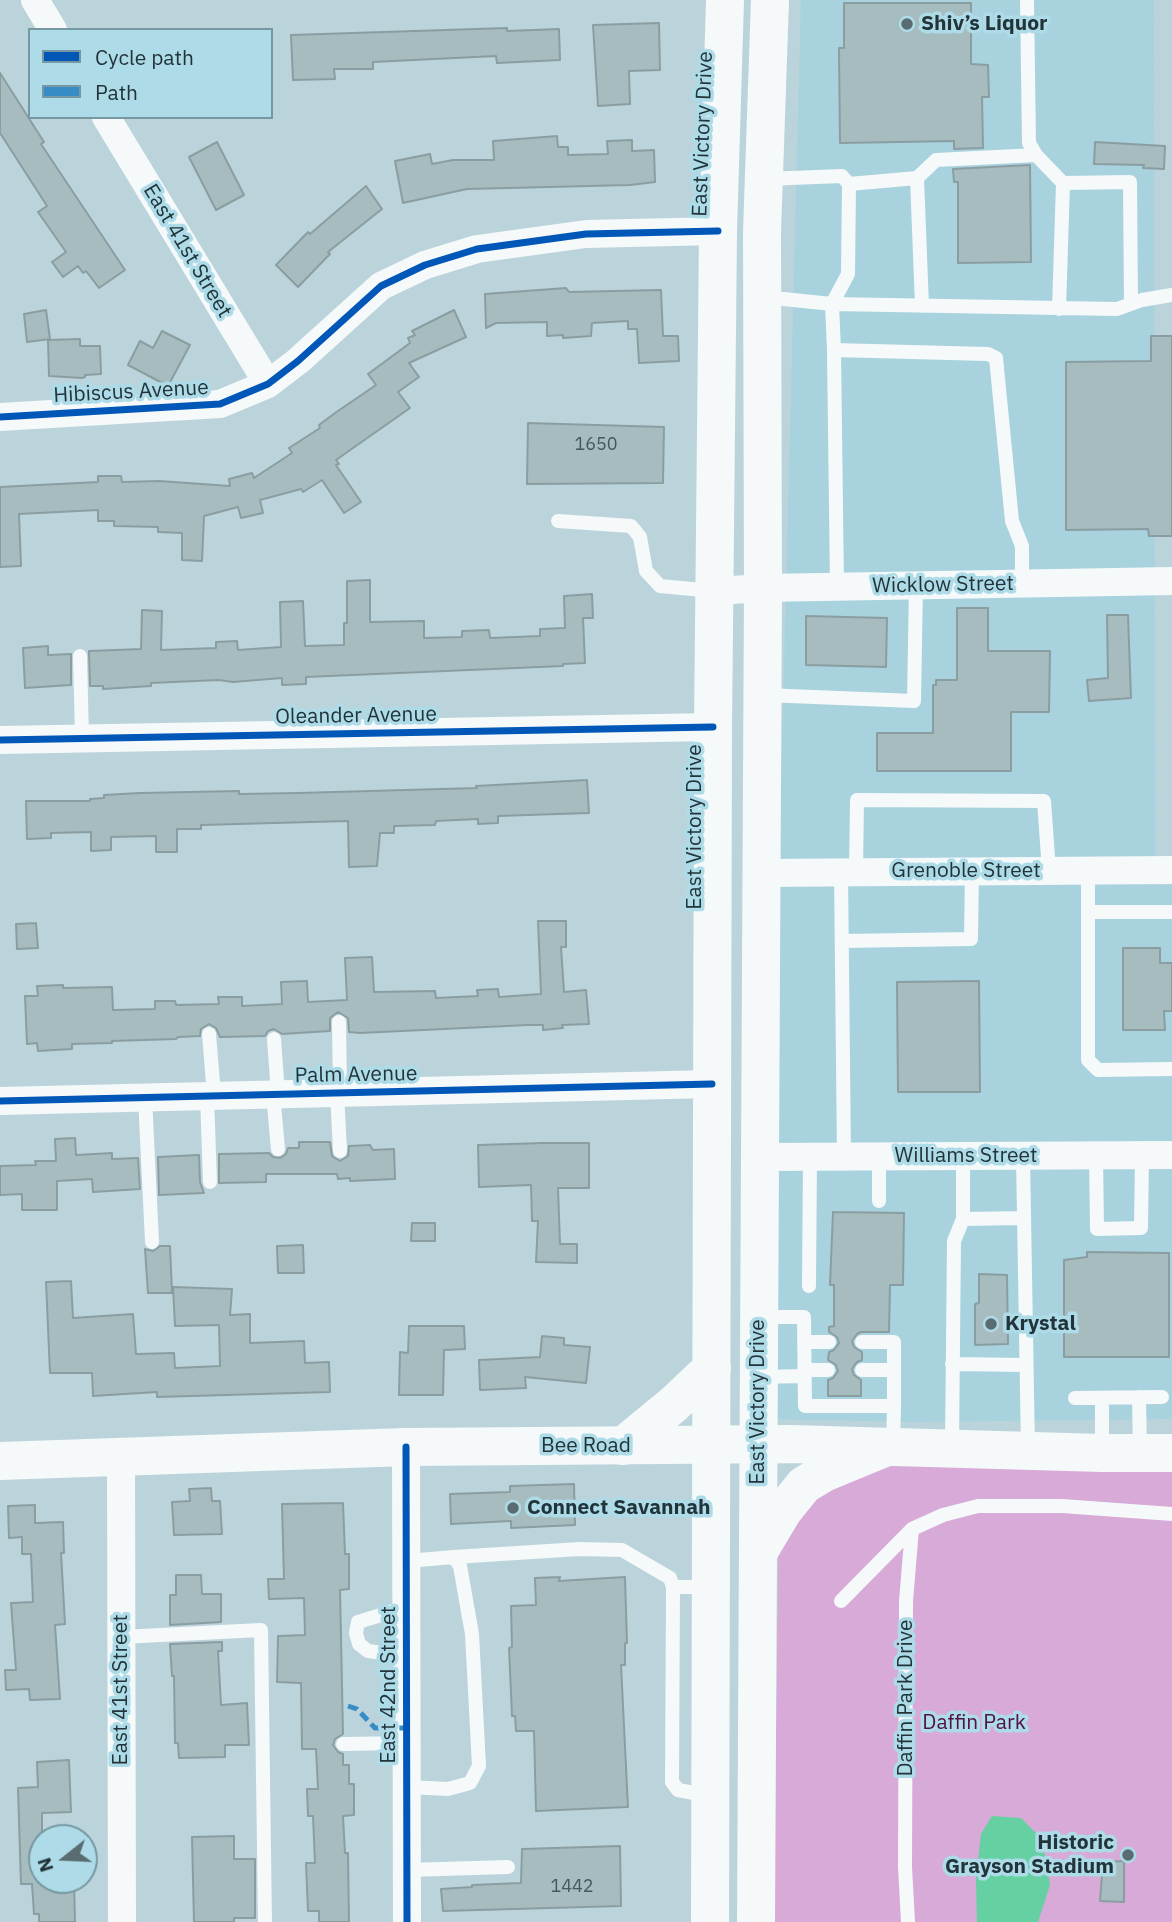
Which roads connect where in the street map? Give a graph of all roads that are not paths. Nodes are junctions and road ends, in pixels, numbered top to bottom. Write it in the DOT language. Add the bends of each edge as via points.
graph roads {
  1 [pos="35,0"];
  2 [pos="725,0"];
  3 [pos="770,0"];
  4 [pos="1027,0"];
  5 [pos="52,28"];
  6 [pos="107,119"];
  7 [pos="1036,155"];
  8 [pos="764,178"];
  9 [pos="917,178"];
  10 [pos="1063,183"];
  11 [pos="849,184"];
  12 [pos="718,231"];
  13 [pos="1172,295"];
  14 [pos="763,297"];
  15 [pos="832,304"];
  16 [pos="1131,304"];
  17 [pos="922,306"];
  18 [pos="1059,309"];
  19 [pos="834,350"];
  20 [pos="268,384"];
  21 [pos="0,416"];
  22 [pos="558,522"];
  23 [pos="1172,581"];
  24 [pos="1022,584"];
  25 [pos="916,586"];
  26 [pos="837,587"];
  27 [pos="764,588"];
  28 [pos="715,591"];
  29 [pos="80,656"];
  30 [pos="762,695"];
  31 [pos="713,727"];
  32 [pos="82,738"];
  33 [pos="0,740"];
  34 [pos="1088,870"];
  35 [pos="1172,870"];
  36 [pos="972,871"];
  37 [pos="1049,871"];
  38 [pos="849,872"];
  39 [pos="761,873"];
  40 [pos="1088,912"];
  41 [pos="1172,912"];
  42 [pos="842,941"];
  43 [pos="339,1022"];
  44 [pos="209,1034"];
  45 [pos="274,1039"];
  46 [pos="1172,1069"];
  47 [pos="712,1084"];
  48 [pos="339,1093"];
  49 [pos="275,1094"];
  50 [pos="211,1096"];
  51 [pos="145,1097"];
  52 [pos="0,1101"];
  53 [pos="278,1149"];
  54 [pos="340,1152"];
  55 [pos="1096,1155"];
  56 [pos="1142,1155"];
  57 [pos="1172,1155"];
  58 [pos="963,1156"];
  59 [pos="1023,1156"];
  60 [pos="760,1157"];
  61 [pos="810,1157"];
  62 [pos="844,1157"];
  63 [pos="879,1157"];
  64 [pos="210,1182"];
  65 [pos="879,1201"];
  66 [pos="1024,1218"];
  67 [pos="963,1219"];
  68 [pos="152,1242"];
  69 [pos="809,1286"];
  70 [pos="759,1317"];
  71 [pos="804,1342"];
  72 [pos="829,1342"];
  73 [pos="862,1342"];
  74 [pos="953,1364"];
  75 [pos="1026,1365"];
  76 [pos="712,1368"];
  77 [pos="828,1370"];
  78 [pos="862,1370"];
  79 [pos="894,1370"];
  80 [pos="804,1373"];
  81 [pos="758,1377"];
  82 [pos="1139,1397"];
  83 [pos="1162,1397"];
  84 [pos="1075,1398"];
  85 [pos="1102,1398"];
  86 [pos="894,1406"];
  87 [pos="712,1445"];
  88 [pos="758,1445"];
  89 [pos="623,1446"];
  90 [pos="406,1447"];
  91 [pos="890,1447"];
  92 [pos="952,1447"];
  93 [pos="1028,1451"];
  94 [pos="1102,1453"];
  95 [pos="1156,1453"];
  96 [pos="121,1457"];
  97 [pos="0,1461"];
  98 [pos="1172,1514"];
  99 [pos="912,1529"];
  100 [pos="758,1553"];
  101 [pos="454,1557"];
  102 [pos="407,1561"];
  103 [pos="673,1587"];
  104 [pos="711,1587"];
  105 [pos="841,1601"];
  106 [pos="407,1607"];
  107 [pos="121,1637"];
  108 [pos="407,1656"];
  109 [pos="406,1743"];
  110 [pos="343,1744"];
  111 [pos="407,1787"];
  112 [pos="710,1796"];
  113 [pos="508,1867"];
  114 [pos="407,1870"];
  115 [pos="122,1922"];
  116 [pos="265,1922"];
  117 [pos="407,1922"];
  118 [pos="710,1922"];
  119 [pos="756,1922"];
  120 [pos="908,1922"];
  1 -- 5 [label="street"];
  2 -- 12 [label="main road, East Victory Drive"];
  3 -- 8 [label="main road, East Victory Drive"];
  4 -- 7 [label="lane" via="1029,143"];
  6 -- 20 [label="street, East 41st Street"];
  7 -- 9 [label="lane" via="936,160"];
  7 -- 10 [label="lane"];
  8 -- 11 [label="lane" via="842,176"];
  8 -- 14 [label="main road, East Victory Drive"];
  9 -- 11 [label="lane"];
  9 -- 17 [label="lane"];
  10 -- 16 [label="lane" via="1130,182"];
  10 -- 18 [label="lane"];
  11 -- 15 [label="lane" via="848,274"];
  12 -- 20 [label="street, Hibiscus Avenue" via="586,234 477,249 425,265 381,286"];
  12 -- 28 [label="main road, East Victory Drive"];
  13 -- 16 [label="lane"];
  14 -- 15 [label="lane"];
  14 -- 27 [label="main road, East Victory Drive"];
  15 -- 17 [label="lane"];
  15 -- 19 [label="lane"];
  16 -- 18 [label="lane" via="1117,309"];
  17 -- 18 [label="lane"];
  19 -- 24 [label="lane" via="988,354 996,358 1012,522 1022,546"];
  19 -- 26 [label="lane"];
  20 -- 21 [label="street, Hibiscus Avenue" via="220,404"];
  22 -- 28 [label="lane" via="631,526 640,537 646,571 660,586"];
  23 -- 24 [label="street, Wicklow Street"];
  24 -- 25 [label="street, Wicklow Street"];
  25 -- 26 [label="street, Wicklow Street"];
  25 -- 30 [label="lane" via="914,701"];
  26 -- 27 [label="street, Wicklow Street"];
  27 -- 28 [label="street, Wicklow Street"];
  27 -- 30 [label="main road, East Victory Drive"];
  28 -- 31 [label="main road, East Victory Drive"];
  29 -- 32 [label="lane"];
  30 -- 39 [label="main road, East Victory Drive"];
  31 -- 32 [label="street, Oleander Avenue"];
  31 -- 47 [label="main road, East Victory Drive"];
  32 -- 33 [label="street, Oleander Avenue"];
  34 -- 35 [label="street, Grenoble Street"];
  34 -- 37 [label="street, Grenoble Street"];
  34 -- 40 [label="lane"];
  36 -- 37 [label="street, Grenoble Street"];
  36 -- 38 [label="street, Grenoble Street"];
  36 -- 42 [label="lane" via="971,939"];
  37 -- 38 [label="lane" via="1044,801 857,800"];
  38 -- 39 [label="street, Grenoble Street"];
  38 -- 42 [label="lane"];
  39 -- 60 [label="main road, East Victory Drive"];
  40 -- 41 [label="lane"];
  40 -- 46 [label="lane" via="1088,1060 1098,1070"];
  42 -- 62 [label="lane"];
  43 -- 48 [label="lane"];
  44 -- 50 [label="lane"];
  45 -- 49 [label="lane"];
  47 -- 48 [label="street, Palm Avenue"];
  47 -- 76 [label="main road, East Victory Drive"];
  48 -- 49 [label="street, Palm Avenue"];
  48 -- 54 [label="lane"];
  49 -- 50 [label="street, Palm Avenue"];
  49 -- 53 [label="lane"];
  50 -- 51 [label="street, Palm Avenue"];
  50 -- 64 [label="lane"];
  51 -- 52 [label="street, Palm Avenue"];
  51 -- 68 [label="lane"];
  55 -- 56 [label="street, Williams Street"];
  55 -- 56 [label="lane" via="1097,1229 1141,1228"];
  55 -- 59 [label="street, Williams Street"];
  56 -- 57 [label="street, Williams Street"];
  58 -- 59 [label="street, Williams Street"];
  58 -- 63 [label="street, Williams Street"];
  58 -- 67 [label="lane"];
  59 -- 66 [label="lane"];
  60 -- 61 [label="street, Williams Street"];
  60 -- 70 [label="main road, East Victory Drive"];
  61 -- 62 [label="street, Williams Street"];
  61 -- 69 [label="lane"];
  62 -- 63 [label="street, Williams Street"];
  63 -- 65 [label="lane"];
  66 -- 67 [label="lane"];
  66 -- 75 [label="lane"];
  67 -- 74 [label="lane" via="954,1241"];
  70 -- 71 [label="lane" via="804,1317"];
  70 -- 81 [label="main road, East Victory Drive"];
  71 -- 72 [label="lane"];
  71 -- 80 [label="lane"];
  73 -- 79 [label="lane" via="894,1342"];
  74 -- 75 [label="lane"];
  74 -- 92 [label="lane"];
  75 -- 93 [label="lane"];
  76 -- 87 [label="main road, East Victory Drive"];
  76 -- 89 [label="main road"];
  77 -- 80 [label="lane"];
  78 -- 79 [label="lane"];
  79 -- 86 [label="lane"];
  80 -- 81 [label="lane"];
  80 -- 86 [label="lane" via="805,1406"];
  81 -- 88 [label="main road, East Victory Drive"];
  82 -- 83 [label="lane"];
  82 -- 85 [label="lane"];
  82 -- 95 [label="lane"];
  84 -- 85 [label="lane"];
  85 -- 94 [label="lane"];
  86 -- 91 [label="lane"];
  87 -- 88 [label="main road, Bee Road"];
  87 -- 89 [label="main road, Bee Road"];
  87 -- 104 [label="main road, East Victory Drive"];
  88 -- 91 [label="main road, Bee Road"];
  88 -- 100 [label="main road, East Victory Drive"];
  89 -- 90 [label="main road, Bee Road"];
  90 -- 96 [label="main road, Bee Road"];
  90 -- 102 [label="street, East 42nd Street"];
  91 -- 92 [label="main road, Bee Road"];
  91 -- 100 [label="main road" via="804,1485"];
  92 -- 93 [label="main road, Bee Road"];
  93 -- 94 [label="main road, Bee Road"];
  94 -- 95 [label="main road, Bee Road"];
  96 -- 97 [label="main road, Bee Road"];
  96 -- 107 [label="street, East 41st Street"];
  98 -- 99 [label="lane" via="978,1506 943,1514"];
  99 -- 105 [label="lane"];
  99 -- 120 [label="lane, Daffin Park Drive" via="906,1598"];
  100 -- 119 [label="main road, East Victory Drive"];
  101 -- 102 [label="lane"];
  101 -- 103 [label="lane" via="622,1550 670,1578"];
  101 -- 111 [label="lane" via="460,1566 472,1634 479,1766 470,1783 448,1789"];
  102 -- 106 [label="street, East 42nd Street"];
  103 -- 104 [label="lane"];
  103 -- 112 [label="lane" via="672,1782 678,1790"];
  104 -- 112 [label="main road, East Victory Drive"];
  106 -- 108 [label="street, East 42nd Street"];
  106 -- 108 [label="lane" via="358,1622 356,1633 359,1644 368,1651"];
  107 -- 115 [label="street, East 41st Street"];
  107 -- 116 [label="lane" via="261,1630"];
  108 -- 109 [label="street, East 42nd Street"];
  109 -- 110 [label="lane"];
  109 -- 111 [label="street, East 42nd Street"];
  111 -- 114 [label="street, East 42nd Street"];
  112 -- 118 [label="main road, East Victory Drive"];
  113 -- 114 [label="lane"];
  114 -- 117 [label="street, East 42nd Street"];
}
